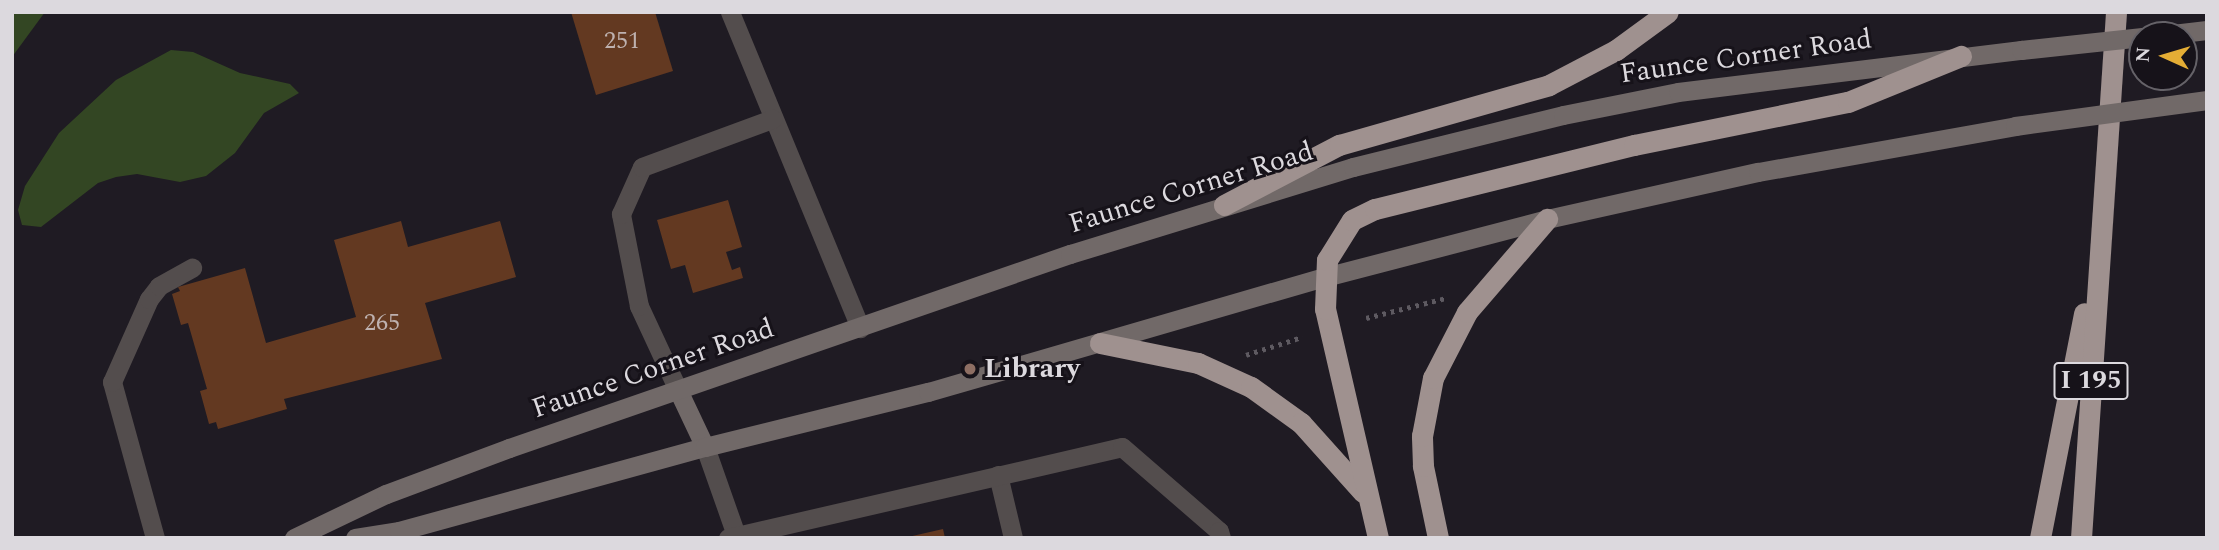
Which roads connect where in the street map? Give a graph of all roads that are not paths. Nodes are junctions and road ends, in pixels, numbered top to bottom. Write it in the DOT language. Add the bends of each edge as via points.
graph roads {
  1 [pos="730,12"];
  2 [pos="1668,12"];
  3 [pos="2116,12"];
  4 [pos="2128,39"];
  5 [pos="1961,56"];
  6 [pos="2207,100"];
  7 [pos="772,119"];
  8 [pos="1224,205"];
  9 [pos="1547,219"];
  10 [pos="2102,225"];
  11 [pos="192,268"];
  12 [pos="1325,277"];
  13 [pos="860,328"];
  14 [pos="1100,343"];
  15 [pos="678,390"];
  16 [pos="705,447"];
  17 [pos="998,475"];
  18 [pos="1367,496"];
  19 [pos="732,536"];
  20 [pos="155,538"];
  21 [pos="294,538"];
  22 [pos="355,538"];
  23 [pos="1013,538"];
  24 [pos="1220,538"];
  25 [pos="1378,538"];
  26 [pos="1438,538"];
  27 [pos="2040,538"];
  28 [pos="2081,538"];
  1 -- 7 [label="lane"];
  2 -- 8 [label="highway" via="1616,50 1549,85 1339,145"];
  3 -- 10 [label="highway, I 195"];
  4 -- 5 [label="main road, Faunce Corner Road, bridge"];
  5 -- 8 [label="main road, Faunce Corner Road" via="1678,92 1563,115"];
  5 -- 12 [label="highway" via="1848,102 1634,145 1375,209 1343,229 1327,260"];
  6 -- 9 [label="main road, bridge" via="2015,126 1758,172"];
  7 -- 13 [label="lane"];
  7 -- 15 [label="lane" via="642,167 621,214 639,306"];
  8 -- 13 [label="main road, Faunce Corner Road"];
  9 -- 12 [label="main road"];
  9 -- 26 [label="highway" via="1467,312 1433,378 1422,436 1423,466"];
  10 -- 27 [label="highway"];
  10 -- 28 [label="highway, I 195"];
  11 -- 20 [label="lane" via="159,286 149,299 112,382"];
  12 -- 14 [label="main road"];
  12 -- 18 [label="highway" via="1328,329"];
  13 -- 15 [label="main road, Faunce Corner Road"];
  14 -- 16 [label="main road" via="928,392"];
  14 -- 18 [label="highway" via="1198,363 1251,387 1301,423"];
  15 -- 16 [label="main road"];
  15 -- 21 [label="main road, Faunce Corner Road" via="398,489"];
  16 -- 19 [label="lane"];
  16 -- 22 [label="main road" via="399,531"];
  17 -- 19 [label="lane"];
  17 -- 23 [label="lane"];
  17 -- 24 [label="lane" via="1122,447 1219,531"];
  18 -- 25 [label="highway"];
}
